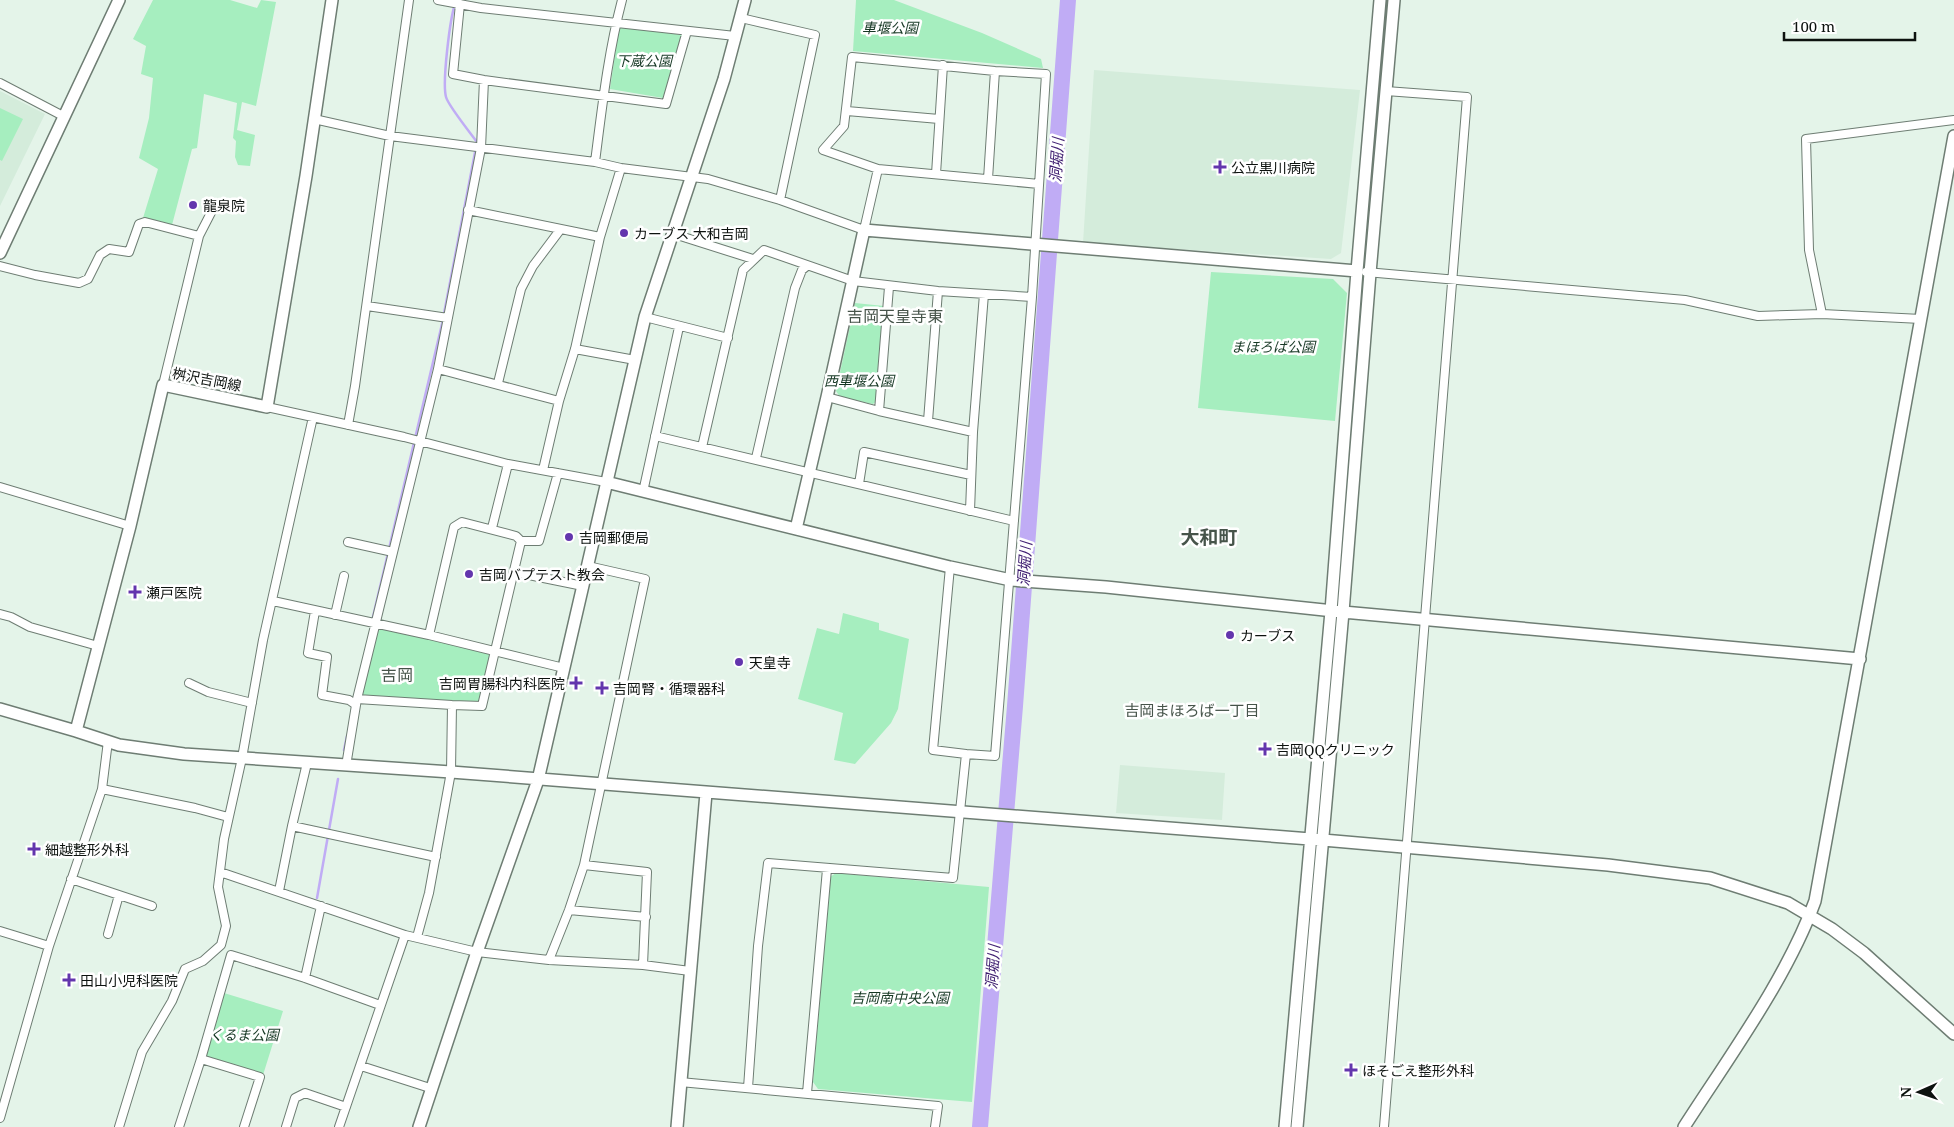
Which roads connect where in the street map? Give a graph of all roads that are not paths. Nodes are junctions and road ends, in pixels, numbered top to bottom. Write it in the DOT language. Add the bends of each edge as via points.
graph roads {
  1 [pos="118,0"];
  2 [pos="332,0"];
  3 [pos="409,0"];
  4 [pos="438,0"];
  5 [pos="622,0"];
  6 [pos="745,0"];
  7 [pos="1380,0"];
  8 [pos="1394,0"];
  9 [pos="460,4"];
  10 [pos="741,18"];
  11 [pos="616,22"];
  12 [pos="687,31"];
  13 [pos="735,36"];
  14 [pos="943,65"];
  15 [pos="995,71"];
  16 [pos="484,80"];
  17 [pos="0,83"];
  18 [pos="1386,91"];
  19 [pos="603,96"];
  20 [pos="847,111"];
  21 [pos="65,117"];
  22 [pos="938,118"];
  23 [pos="314,119"];
  24 [pos="1954,120"];
  25 [pos="390,136"];
  26 [pos="1954,136"];
  27 [pos="480,148"];
  28 [pos="595,162"];
  29 [pos="620,168"];
  30 [pos="878,169"];
  31 [pos="936,174"];
  32 [pos="692,178"];
  33 [pos="988,179"];
  34 [pos="1039,184"];
  35 [pos="780,200"];
  36 [pos="216,202"];
  37 [pos="468,210"];
  38 [pos="560,230"];
  39 [pos="864,230"];
  40 [pos="674,234"];
  41 [pos="199,236"];
  42 [pos="600,237"];
  43 [pos="1036,245"];
  44 [pos="0,253"];
  45 [pos="753,259"];
  46 [pos="0,266"];
  47 [pos="807,266"];
  48 [pos="1357,271"];
  49 [pos="1370,272"];
  50 [pos="1452,279"];
  51 [pos="853,281"];
  52 [pos="889,287"];
  53 [pos="938,291"];
  54 [pos="984,294"];
  55 [pos="1032,297"];
  56 [pos="367,306"];
  57 [pos="1822,314"];
  58 [pos="645,317"];
  59 [pos="448,318"];
  60 [pos="1921,319"];
  61 [pos="679,326"];
  62 [pos="728,338"];
  63 [pos="575,349"];
  64 [pos="635,360"];
  65 [pos="438,369"];
  66 [pos="498,383"];
  67 [pos="163,385"];
  68 [pos="827,397"];
  69 [pos="559,401"];
  70 [pos="267,407"];
  71 [pos="879,411"];
  72 [pos="313,417"];
  73 [pos="928,421"];
  74 [pos="348,425"];
  75 [pos="973,432"];
  76 [pos="655,436"];
  77 [pos="418,441"];
  78 [pos="702,447"];
  79 [pos="756,458"];
  80 [pos="508,464"];
  81 [pos="542,470"];
  82 [pos="809,472"];
  83 [pos="558,473"];
  84 [pos="971,475"];
  85 [pos="606,482"];
  86 [pos="859,484"];
  87 [pos="0,487"];
  88 [pos="643,492"];
  89 [pos="970,512"];
  90 [pos="1014,521"];
  91 [pos="130,526"];
  92 [pos="492,528"];
  93 [pos="796,529"];
  94 [pos="521,541"];
  95 [pos="348,542"];
  96 [pos="392,552"];
  97 [pos="588,566"];
  98 [pos="950,567"];
  99 [pos="514,572"];
  100 [pos="344,576"];
  101 [pos="1015,580"];
  102 [pos="584,586"];
  103 [pos="273,602"];
  104 [pos="315,611"];
  105 [pos="1337,612"];
  106 [pos="0,614"];
  107 [pos="336,615"];
  108 [pos="1426,619"];
  109 [pos="375,624"];
  110 [pos="429,636"];
  111 [pos="98,646"];
  112 [pos="496,652"];
  113 [pos="1860,659"];
  114 [pos="564,668"];
  115 [pos="190,683"];
  116 [pos="354,702"];
  117 [pos="252,703"];
  118 [pos="452,706"];
  119 [pos="0,710"];
  120 [pos="76,731"];
  121 [pos="108,741"];
  122 [pos="966,754"];
  123 [pos="242,758"];
  124 [pos="307,763"];
  125 [pos="346,766"];
  126 [pos="451,772"];
  127 [pos="538,780"];
  128 [pos="600,784"];
  129 [pos="102,789"];
  130 [pos="706,793"];
  131 [pos="960,811"];
  132 [pos="228,817"];
  133 [pos="292,826"];
  134 [pos="1311,840"];
  135 [pos="1323,840"];
  136 [pos="1406,848"];
  137 [pos="436,857"];
  138 [pos="584,865"];
  139 [pos="827,869"];
  140 [pos="220,872"];
  141 [pos="71,879"];
  142 [pos="279,891"];
  143 [pos="119,895"];
  144 [pos="152,906"];
  145 [pos="322,906"];
  146 [pos="569,910"];
  147 [pos="1810,916"];
  148 [pos="646,917"];
  149 [pos="0,931"];
  150 [pos="108,934"];
  151 [pos="405,935"];
  152 [pos="417,937"];
  153 [pos="221,945"];
  154 [pos="49,946"];
  155 [pos="477,952"];
  156 [pos="231,954"];
  157 [pos="549,960"];
  158 [pos="643,965"];
  159 [pos="690,971"];
  160 [pos="304,978"];
  161 [pos="380,1006"];
  162 [pos="1954,1034"];
  163 [pos="202,1059"];
  164 [pos="361,1066"];
  165 [pos="680,1082"];
  166 [pos="748,1088"];
  167 [pos="433,1089"];
  168 [pos="807,1093"];
  169 [pos="346,1107"];
  170 [pos="0,1118"];
  171 [pos="119,1127"];
  172 [pos="179,1127"];
  173 [pos="244,1127"];
  174 [pos="286,1127"];
  175 [pos="339,1127"];
  176 [pos="420,1127"];
  177 [pos="677,1127"];
  178 [pos="935,1127"];
  179 [pos="1285,1127"];
  180 [pos="1297,1127"];
  181 [pos="1384,1127"];
  182 [pos="1684,1127"];
  1 -- 21 [label="street"];
  2 -- 23 [label="street"];
  3 -- 25 [label="street"];
  4 -- 9 [label="street"];
  5 -- 11 [label="street"];
  6 -- 10 [label="street"];
  7 -- 48 [label="street"];
  8 -- 18 [label="street"];
  9 -- 11 [label="street"];
  9 -- 16 [label="street" via="453,74"];
  10 -- 13 [label="street"];
  10 -- 35 [label="street" via="815,35"];
  11 -- 12 [label="street"];
  11 -- 19 [label="street"];
  12 -- 13 [label="street"];
  12 -- 19 [label="street" via="666,104"];
  13 -- 32 [label="street"];
  14 -- 15 [label="street"];
  14 -- 20 [label="street" via="852,57"];
  14 -- 22 [label="street"];
  15 -- 33 [label="street"];
  15 -- 34 [label="street" via="1046,74"];
  16 -- 19 [label="street"];
  16 -- 27 [label="street"];
  17 -- 21 [label="street"];
  18 -- 49 [label="street"];
  18 -- 50 [label="street" via="1467,97"];
  19 -- 28 [label="street"];
  20 -- 22 [label="street"];
  20 -- 30 [label="street" via="844,126 823,150"];
  21 -- 44 [label="street"];
  22 -- 31 [label="street"];
  23 -- 25 [label="street"];
  23 -- 70 [label="street"];
  24 -- 57 [label="street" via="1806,139 1809,250"];
  25 -- 27 [label="street"];
  25 -- 56 [label="street"];
  26 -- 60 [label="street"];
  27 -- 28 [label="street"];
  27 -- 37 [label="street"];
  28 -- 29 [label="street"];
  29 -- 32 [label="street"];
  29 -- 42 [label="street"];
  30 -- 31 [label="street"];
  30 -- 39 [label="street"];
  31 -- 33 [label="street"];
  32 -- 35 [label="street"];
  32 -- 40 [label="street"];
  33 -- 34 [label="street"];
  34 -- 43 [label="street"];
  35 -- 39 [label="street"];
  36 -- 41 [label="street"];
  37 -- 38 [label="street"];
  37 -- 59 [label="street"];
  38 -- 42 [label="street"];
  38 -- 66 [label="street" via="533,266 522,289"];
  39 -- 43 [label="street"];
  39 -- 51 [label="street"];
  40 -- 45 [label="street"];
  40 -- 58 [label="street"];
  41 -- 46 [label="street" via="145,222 139,224 130,252 109,249 100,254 88,278 79,283"];
  41 -- 67 [label="street"];
  42 -- 63 [label="street"];
  43 -- 48 [label="street"];
  43 -- 55 [label="street"];
  45 -- 47 [label="street" via="764,250"];
  45 -- 62 [label="street" via="743,270"];
  47 -- 51 [label="street"];
  47 -- 79 [label="street" via="795,288"];
  48 -- 49 [label="street"];
  48 -- 105 [label="street"];
  49 -- 50 [label="street"];
  49 -- 105 [label="street"];
  50 -- 57 [label="street" via="1685,300 1758,316"];
  50 -- 108 [label="street"];
  51 -- 52 [label="street"];
  51 -- 68 [label="street"];
  52 -- 53 [label="street"];
  52 -- 71 [label="street"];
  53 -- 54 [label="street"];
  53 -- 73 [label="street"];
  54 -- 55 [label="street"];
  54 -- 75 [label="street"];
  55 -- 90 [label="street"];
  56 -- 59 [label="street"];
  56 -- 74 [label="street"];
  57 -- 60 [label="street"];
  58 -- 61 [label="street"];
  58 -- 64 [label="street"];
  59 -- 65 [label="street"];
  60 -- 113 [label="street"];
  61 -- 62 [label="street"];
  61 -- 76 [label="street"];
  62 -- 78 [label="street"];
  63 -- 64 [label="street"];
  63 -- 69 [label="street"];
  64 -- 85 [label="street"];
  65 -- 66 [label="street"];
  65 -- 77 [label="street"];
  66 -- 69 [label="street"];
  67 -- 70 [label="street, 桝沢吉岡線"];
  67 -- 91 [label="street, 桝沢吉岡線"];
  68 -- 71 [label="street"];
  68 -- 82 [label="street"];
  69 -- 81 [label="street"];
  70 -- 72 [label="street"];
  71 -- 73 [label="street"];
  72 -- 74 [label="street"];
  72 -- 103 [label="street"];
  73 -- 75 [label="street"];
  74 -- 77 [label="street"];
  75 -- 84 [label="street"];
  76 -- 78 [label="street"];
  76 -- 88 [label="street"];
  77 -- 80 [label="street"];
  77 -- 96 [label="street"];
  78 -- 79 [label="street"];
  79 -- 82 [label="street"];
  80 -- 81 [label="street"];
  80 -- 92 [label="street"];
  81 -- 83 [label="street"];
  82 -- 86 [label="street"];
  82 -- 93 [label="street"];
  83 -- 85 [label="street"];
  83 -- 94 [label="street" via="539,541"];
  84 -- 86 [label="street" via="864,452"];
  84 -- 89 [label="street"];
  85 -- 88 [label="street"];
  85 -- 97 [label="street"];
  86 -- 89 [label="street"];
  87 -- 91 [label="street"];
  88 -- 93 [label="street"];
  89 -- 90 [label="street"];
  90 -- 101 [label="street"];
  91 -- 111 [label="street, 桝沢吉岡線"];
  92 -- 94 [label="street" via="516,536"];
  92 -- 110 [label="street" via="462,522 454,527"];
  93 -- 98 [label="street"];
  94 -- 99 [label="street"];
  95 -- 96 [label="street"];
  96 -- 109 [label="street"];
  97 -- 102 [label="street"];
  97 -- 128 [label="street" via="645,579"];
  98 -- 101 [label="street"];
  98 -- 122 [label="street" via="933,750"];
  99 -- 102 [label="street"];
  99 -- 112 [label="street"];
  100 -- 107 [label="street"];
  101 -- 105 [label="street"];
  101 -- 122 [label="street" via="995,756"];
  102 -- 114 [label="street"];
  103 -- 104 [label="street"];
  103 -- 117 [label="street"];
  104 -- 107 [label="street"];
  104 -- 116 [label="street" via="308,653 327,658 322,695"];
  105 -- 108 [label="street"];
  105 -- 134 [label="street"];
  105 -- 135 [label="street"];
  106 -- 111 [label="street" via="30,628"];
  107 -- 109 [label="street"];
  108 -- 113 [label="street"];
  108 -- 136 [label="street"];
  109 -- 110 [label="street"];
  109 -- 116 [label="street"];
  110 -- 112 [label="street"];
  111 -- 120 [label="street, 桝沢吉岡線"];
  112 -- 114 [label="street"];
  112 -- 118 [label="street" via="482,706"];
  113 -- 147 [label="street"];
  114 -- 127 [label="street"];
  115 -- 117 [label="street" via="208,692"];
  116 -- 118 [label="street"];
  116 -- 125 [label="street"];
  117 -- 123 [label="street"];
  118 -- 126 [label="street"];
  119 -- 120 [label="street"];
  120 -- 121 [label="street"];
  121 -- 123 [label="street" via="144,749"];
  121 -- 129 [label="street"];
  122 -- 131 [label="street"];
  123 -- 124 [label="street"];
  123 -- 132 [label="street"];
  124 -- 125 [label="street"];
  124 -- 133 [label="street"];
  125 -- 126 [label="street"];
  126 -- 127 [label="street"];
  126 -- 137 [label="street"];
  127 -- 128 [label="street"];
  127 -- 155 [label="street"];
  128 -- 130 [label="street"];
  128 -- 138 [label="street"];
  129 -- 132 [label="street"];
  129 -- 141 [label="street"];
  130 -- 131 [label="street"];
  130 -- 159 [label="street"];
  131 -- 134 [label="street"];
  131 -- 139 [label="street" via="953,878"];
  132 -- 140 [label="street"];
  133 -- 137 [label="street"];
  133 -- 142 [label="street"];
  134 -- 135 [label="street"];
  134 -- 179 [label="street"];
  135 -- 136 [label="street"];
  135 -- 180 [label="street"];
  136 -- 147 [label="street" via="1608,864 1710,878 1788,903"];
  136 -- 181 [label="street"];
  137 -- 152 [label="street"];
  138 -- 146 [label="street"];
  138 -- 148 [label="street" via="648,872"];
  139 -- 166 [label="street" via="768,863 758,946"];
  139 -- 168 [label="street"];
  140 -- 142 [label="street"];
  140 -- 153 [label="street" via="218,887 226,926"];
  141 -- 143 [label="street"];
  141 -- 154 [label="street"];
  142 -- 145 [label="street"];
  143 -- 144 [label="street"];
  143 -- 150 [label="street"];
  145 -- 151 [label="street"];
  145 -- 160 [label="street"];
  146 -- 148 [label="street"];
  146 -- 157 [label="street"];
  147 -- 162 [label="street" via="1864,953"];
  147 -- 182 [label="street" via="1775,983"];
  148 -- 158 [label="street"];
  149 -- 154 [label="street"];
  151 -- 152 [label="street"];
  151 -- 161 [label="street"];
  152 -- 155 [label="street"];
  153 -- 156 [label="street"];
  153 -- 171 [label="street" via="203,961 185,969 172,1001 142,1052"];
  154 -- 170 [label="street"];
  155 -- 157 [label="street"];
  155 -- 167 [label="street"];
  156 -- 160 [label="street"];
  156 -- 163 [label="street"];
  157 -- 158 [label="street"];
  158 -- 159 [label="street"];
  159 -- 165 [label="street"];
  160 -- 161 [label="street"];
  161 -- 164 [label="street"];
  163 -- 172 [label="street"];
  163 -- 173 [label="street" via="260,1077"];
  164 -- 167 [label="street"];
  164 -- 169 [label="street"];
  165 -- 166 [label="street"];
  165 -- 177 [label="street"];
  166 -- 168 [label="street"];
  167 -- 176 [label="street"];
  168 -- 178 [label="street" via="938,1106"];
  169 -- 174 [label="street" via="305,1094 295,1098"];
  169 -- 175 [label="street"];
}
